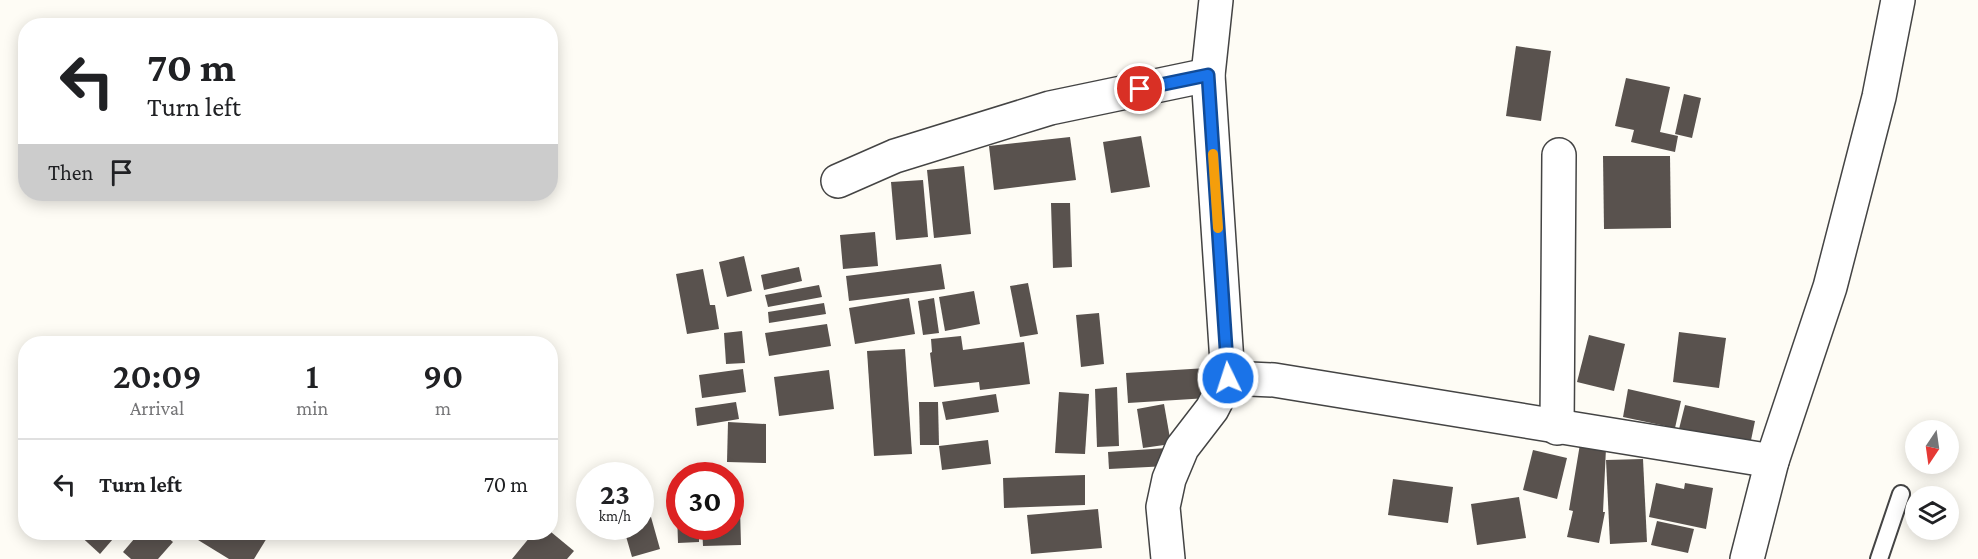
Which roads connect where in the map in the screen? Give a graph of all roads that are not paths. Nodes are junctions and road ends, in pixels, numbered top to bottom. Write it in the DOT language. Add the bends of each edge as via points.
graph roads {
  1 [pos="1216,0"];
  2 [pos="1898,0"];
  3 [pos="1208,75"];
  4 [pos="1559,155"];
  5 [pos="838,181"];
  6 [pos="1228,378"];
  7 [pos="1557,428"];
  8 [pos="1772,461"];
  9 [pos="1901,494"];
  10 [pos="1168,559"];
  11 [pos="1747,559"];
  12 [pos="1879,559"];
  1 -- 3 [label="street"];
  2 -- 8 [label="street" via="1879,97 1830,287"];
  3 -- 5 [label="street" via="1050,108 895,156"];
  3 -- 6 [label="street"];
  4 -- 7 [label="street"];
  6 -- 7 [label="street" via="1274,381"];
  6 -- 10 [label="street" via="1212,409 1182,448 1169,479 1163,507"];
  7 -- 8 [label="street"];
  8 -- 11 [label="street"];
  9 -- 12 [label="lane"];
}
